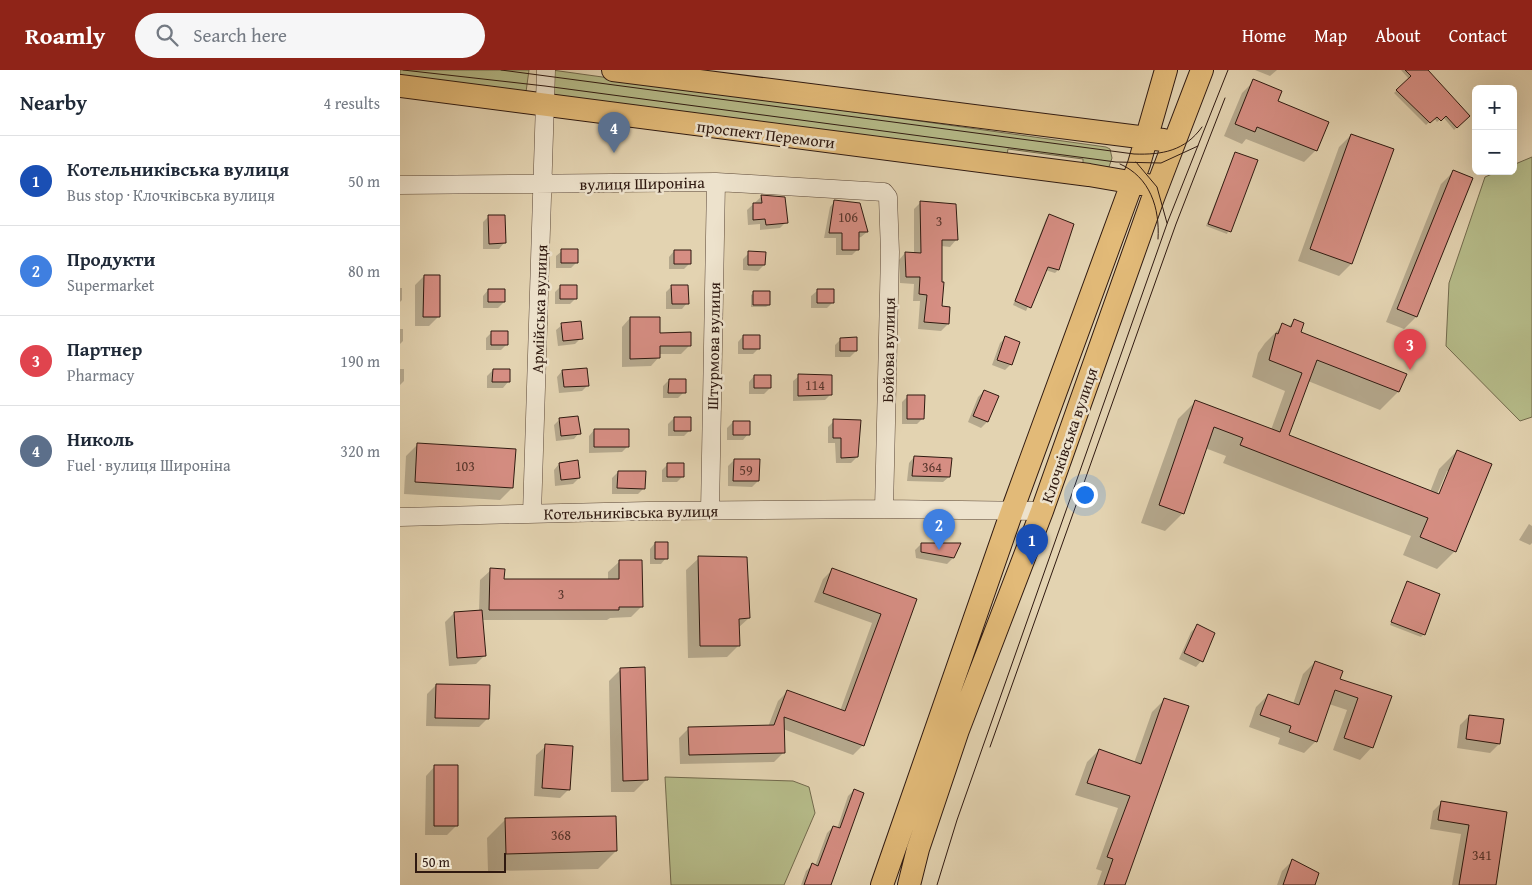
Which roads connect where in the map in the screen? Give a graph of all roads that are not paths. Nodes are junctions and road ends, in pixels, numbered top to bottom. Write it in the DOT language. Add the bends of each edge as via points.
graph roads {
  1 [pos="546,70"];
  2 [pos="613,70"];
  3 [pos="1166,70"];
  4 [pos="1202,70"];
  5 [pos="400,86"];
  6 [pos="544,104"];
  7 [pos="1148,138"];
  8 [pos="1174,142"];
  9 [pos="1132,181"];
  10 [pos="716,182"];
  11 [pos="543,184"];
  12 [pos="400,185"];
  13 [pos="1157,187"];
  14 [pos="884,192"];
  15 [pos="884,509"];
  16 [pos="710,511"];
  17 [pos="1012,511"];
  18 [pos="1042,511"];
  19 [pos="532,514"];
  20 [pos="400,517"];
  21 [pos="882,885"];
  22 [pos="909,885"];
  1 -- 6 [label="street, Армійська вулиця"];
  2 -- 7 [label="main road"];
  3 -- 7 [label="main road, Клочківська вулиця"];
  4 -- 8 [label="main road, Клочківська вулиця"];
  5 -- 6 [label="main road, проспект Перемоги"];
  6 -- 9 [label="main road, проспект Перемоги"];
  6 -- 11 [label="street, Армійська вулиця"];
  7 -- 8 [label="main road"];
  7 -- 9 [label="main road, Клочківська вулиця"];
  8 -- 13 [label="main road, Клочківська вулиця"];
  9 -- 13 [label="main road, проспект Перемоги"];
  9 -- 17 [label="main road, Клочківська вулиця"];
  10 -- 11 [label="street, вулиця Широніна"];
  10 -- 14 [label="street, вулиця Широніна"];
  10 -- 16 [label="street, Штурмова вулиця"];
  11 -- 12 [label="street, вулиця Широніна"];
  11 -- 19 [label="street, Армійська вулиця"];
  13 -- 18 [label="main road, Клочківська вулиця"];
  14 -- 15 [label="street, Бойова вулиця" via="888,197 890,252"];
  15 -- 16 [label="street, Котельниківська вулиця"];
  15 -- 17 [label="street, Котельниківська вулиця"];
  16 -- 19 [label="street, Котельниківська вулиця"];
  17 -- 18 [label="street, Котельниківська вулиця"];
  17 -- 21 [label="main road, Клочківська вулиця"];
  18 -- 22 [label="main road, Клочківська вулиця" via="958,730"];
  19 -- 20 [label="street, Котельниківська вулиця"];
}
